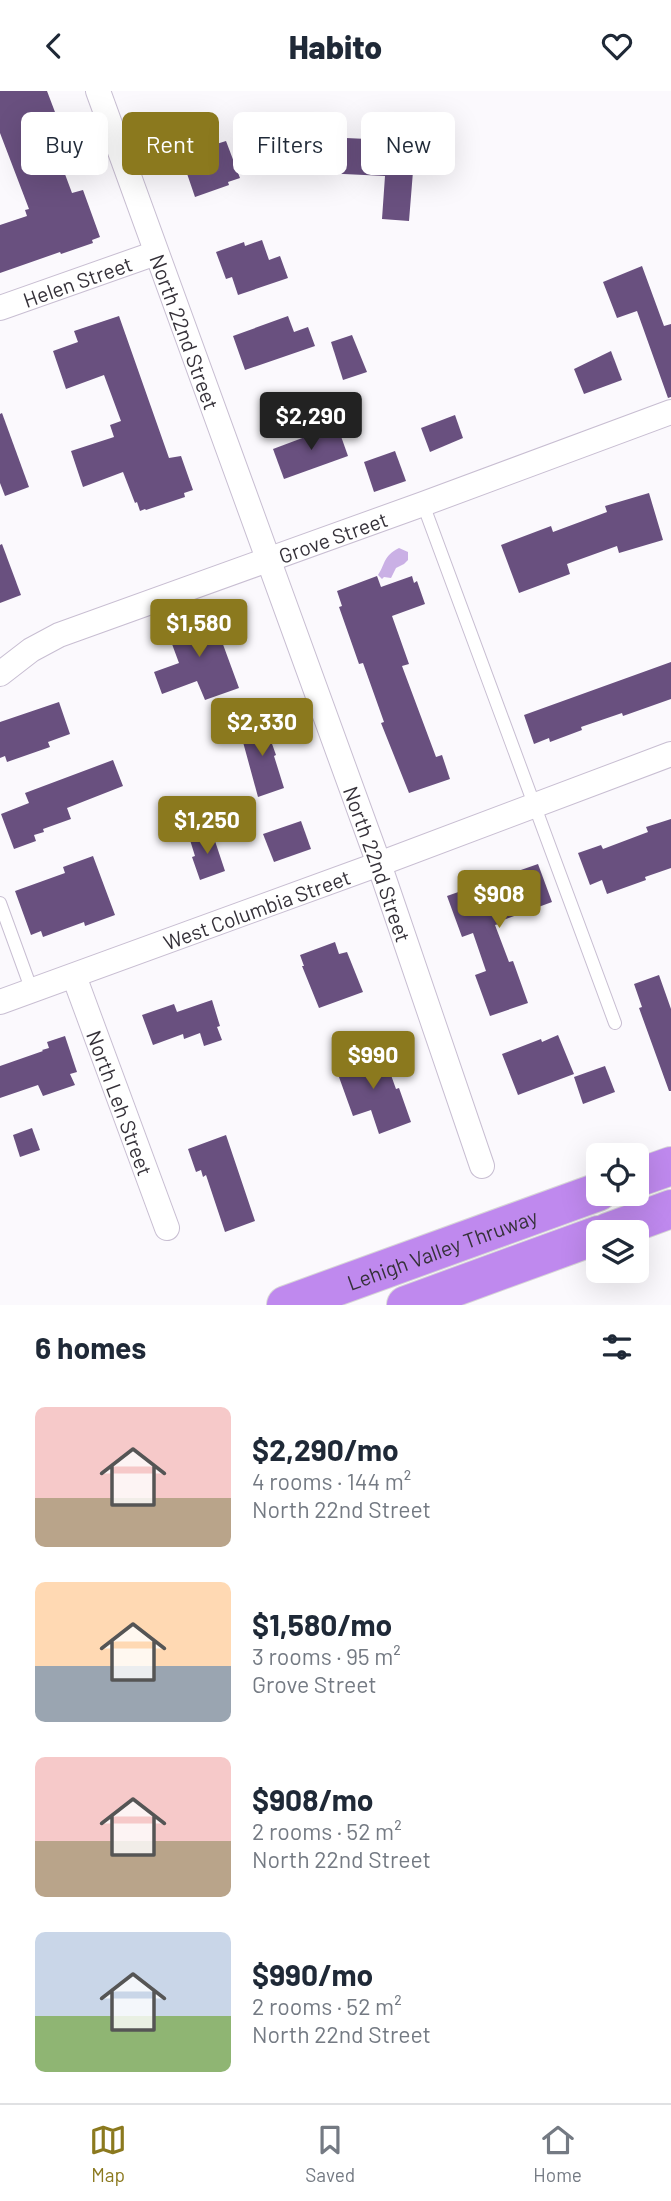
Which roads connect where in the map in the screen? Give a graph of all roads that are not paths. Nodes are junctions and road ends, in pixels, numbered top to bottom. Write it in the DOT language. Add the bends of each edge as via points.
graph roads {
  1 [pos="98,91"];
  2 [pos="156,253"];
  3 [pos="0,308"];
  4 [pos="671,411"];
  5 [pos="423,504"];
  6 [pos="269,559"];
  7 [pos="0,674"];
  8 [pos="671,754"];
  9 [pos="534,806"];
  10 [pos="379,864"];
  11 [pos="0,903"];
  12 [pos="74,976"];
  13 [pos="32,991"];
  14 [pos="0,1002"];
  15 [pos="615,1023"];
  16 [pos="482,1166"];
  17 [pos="671,1166"];
  18 [pos="649,1174"];
  19 [pos="586,1196"];
  20 [pos="671,1209"];
  21 [pos="641,1220"];
  22 [pos="167,1228"];
  23 [pos="586,1239"];
  24 [pos="286,1305"];
  25 [pos="406,1305"];
  1 -- 2 [label="street, North 22nd Street"];
  2 -- 3 [label="street, Helen Street"];
  2 -- 6 [label="street, North 22nd Street"];
  4 -- 5 [label="street, Grove Street"];
  5 -- 6 [label="street, Grove Street"];
  5 -- 9 [label="lane"];
  6 -- 7 [label="street, Grove Street" via="59,635"];
  6 -- 10 [label="street, North 22nd Street"];
  8 -- 9 [label="street, West Columbia Street"];
  9 -- 10 [label="street, West Columbia Street"];
  9 -- 15 [label="lane"];
  10 -- 12 [label="street, West Columbia Street"];
  10 -- 16 [label="street, North 22nd Street"];
  11 -- 13 [label="lane"];
  12 -- 13 [label="street, West Columbia Street"];
  12 -- 22 [label="street, North Leh Street"];
  13 -- 14 [label="street, West Columbia Street"];
  17 -- 18 [label="highway"];
  19 -- 24 [label="highway, Lehigh Valley Thruway"];
  20 -- 21 [label="highway"];
  23 -- 25 [label="highway, Lehigh Valley Thruway"];
}
